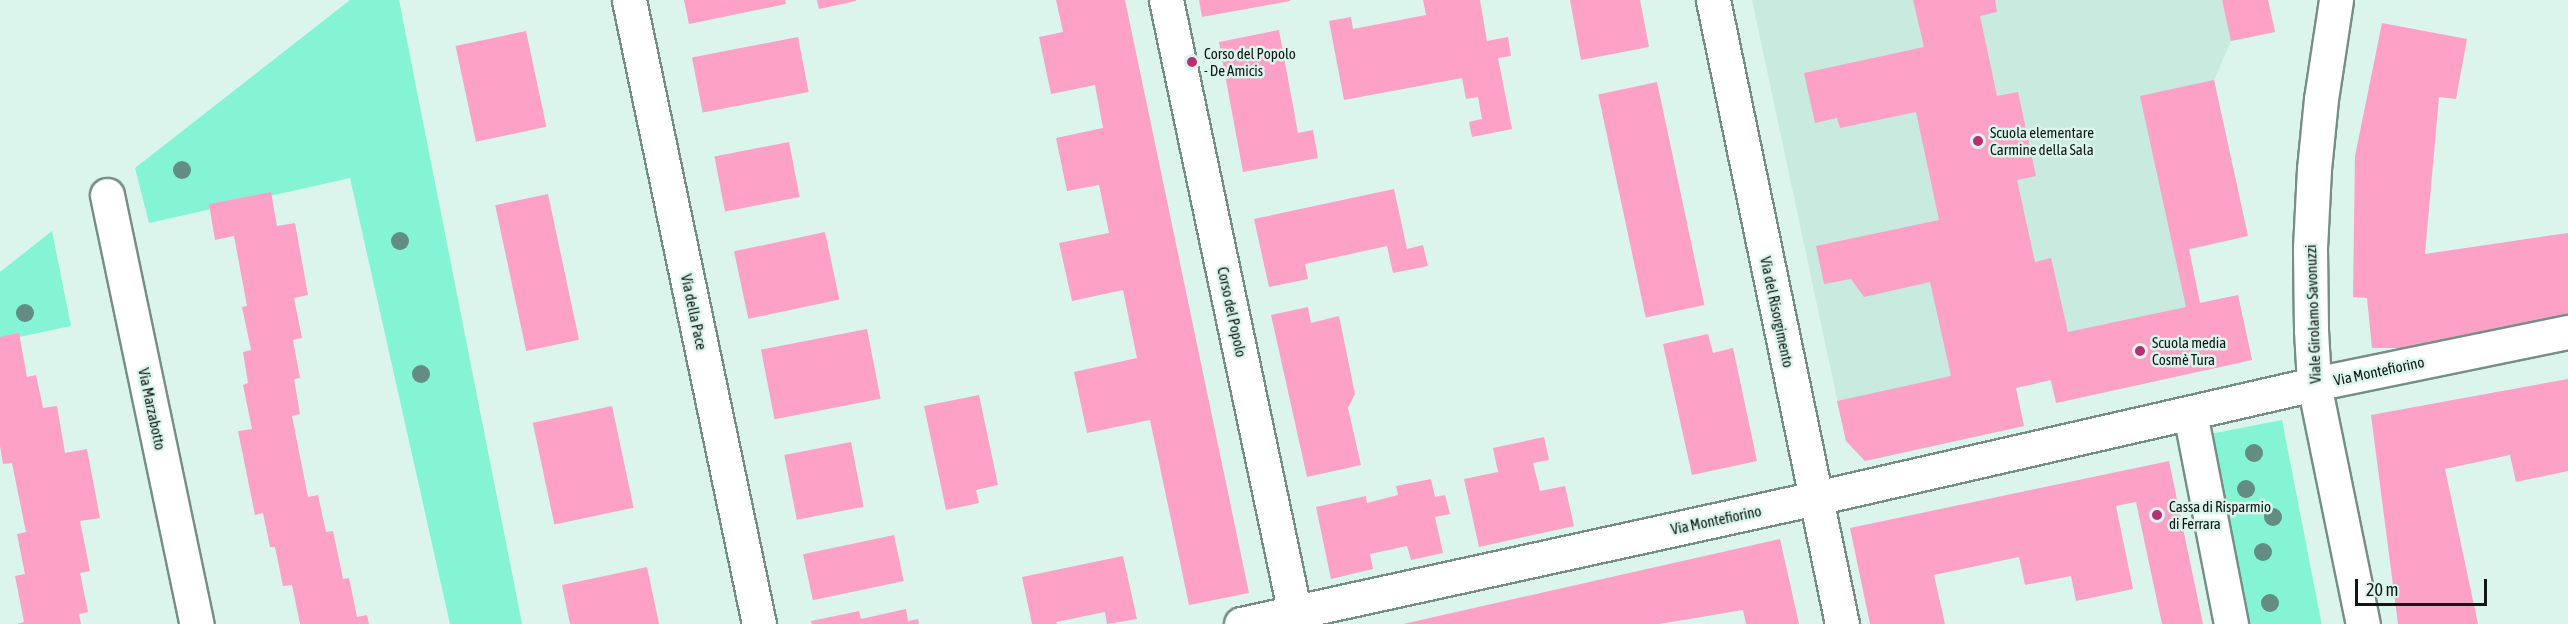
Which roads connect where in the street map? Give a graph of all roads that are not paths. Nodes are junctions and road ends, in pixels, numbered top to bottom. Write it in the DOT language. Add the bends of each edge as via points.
graph roads {
  1 [pos="629,0"];
  2 [pos="1166,0"];
  3 [pos="1713,0"];
  4 [pos="2336,0"];
  5 [pos="107,195"];
  6 [pos="2568,332"];
  7 [pos="2314,384"];
  8 [pos="2190,413"];
  9 [pos="1816,498"];
  10 [pos="1296,618"];
  11 [pos="197,624"];
  12 [pos="759,624"];
  13 [pos="1241,624"];
  14 [pos="1842,624"];
  15 [pos="2231,624"];
  16 [pos="2362,624"];
  1 -- 12 [label="street, Via della Pace"];
  2 -- 10 [label="street, Corso del Popolo"];
  3 -- 9 [label="street, Via del Risorgimento"];
  4 -- 7 [label="street, Viale Girolamo Savonuzzi" via="2314,169 2310,248"];
  5 -- 11 [label="street, Via Marzabotto"];
  6 -- 7 [label="street, Via Montefiorino"];
  7 -- 8 [label="street, Via Montefiorino"];
  7 -- 16 [label="street, Viale Girolamo Savonuzzi"];
  8 -- 9 [label="street, Via Montefiorino"];
  8 -- 15 [label="street"];
  9 -- 10 [label="street, Via Montefiorino"];
  9 -- 14 [label="street, Via del Risorgimento"];
  10 -- 13 [label="street, Via Montefiorino"];
}
